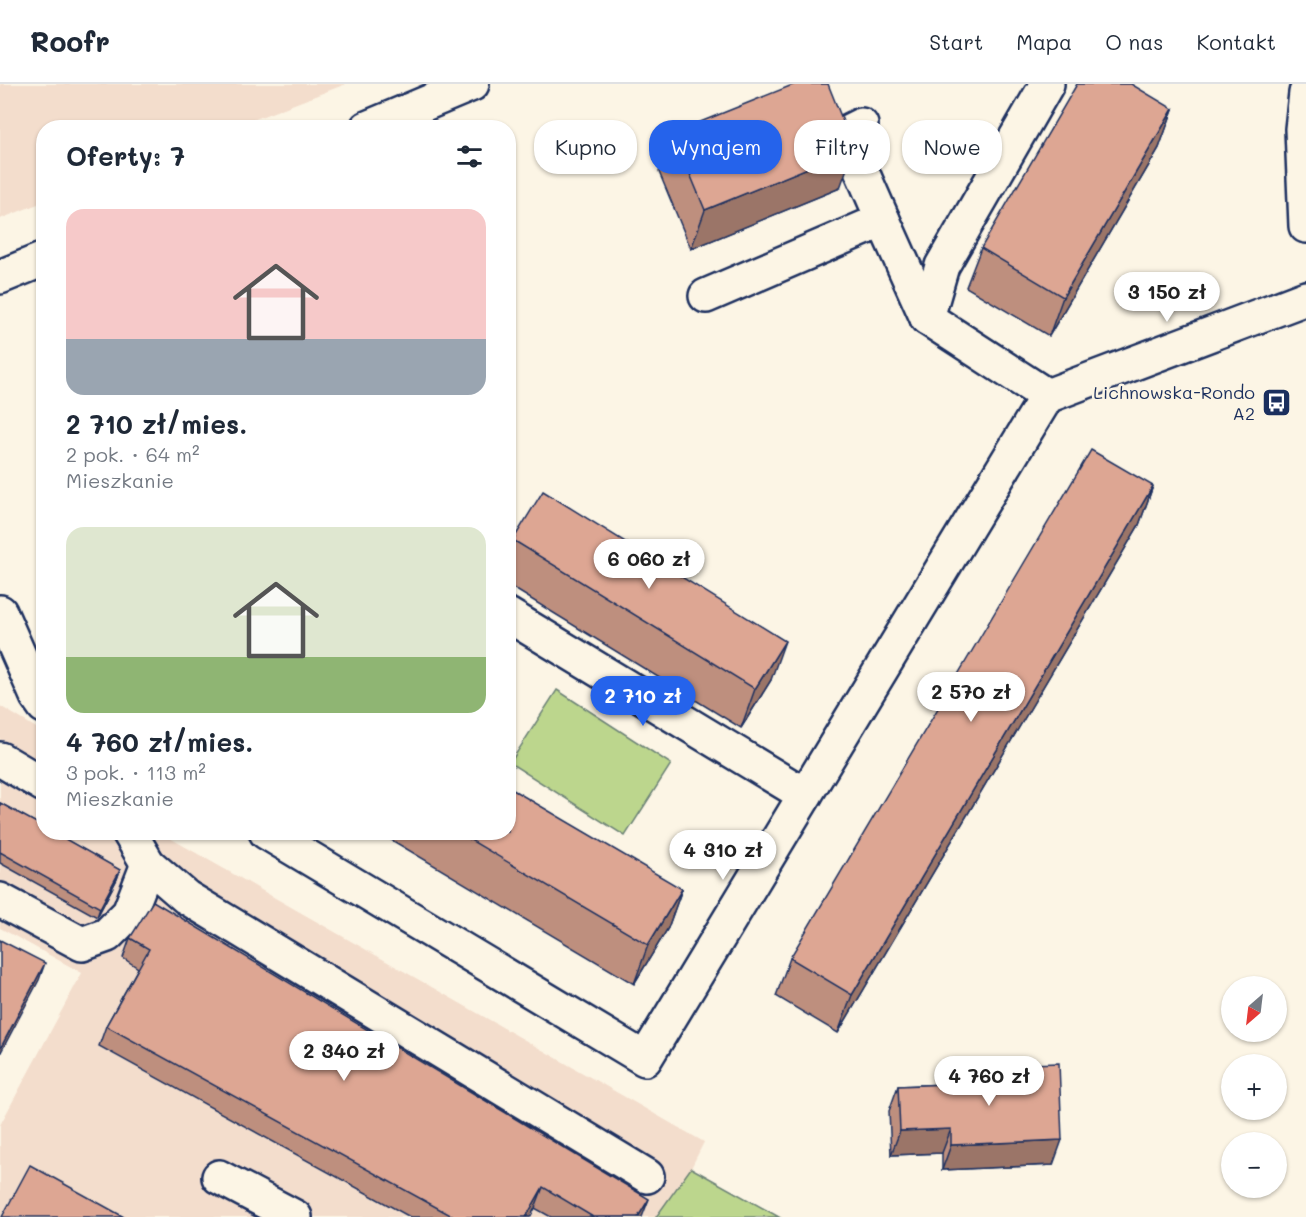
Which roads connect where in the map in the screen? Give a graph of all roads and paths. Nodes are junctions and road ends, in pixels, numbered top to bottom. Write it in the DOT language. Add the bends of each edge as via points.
graph roads {
  1 [pos="472,84"];
  2 [pos="1047,84"];
  3 [pos="1290,84"];
  4 [pos="1306,93"];
  5 [pos="386,120"];
  6 [pos="1302,129"];
  7 [pos="863,174"];
  8 [pos="883,220"];
  9 [pos="1306,226"];
  10 [pos="36,262"];
  11 [pos="0,277"];
  12 [pos="706,296"];
  13 [pos="1306,298"];
  14 [pos="927,318"];
  15 [pos="1047,396"];
  16 [pos="0,612"];
  17 [pos="516,620"];
  18 [pos="36,687"];
  19 [pos="0,759"];
  20 [pos="36,780"];
  21 [pos="805,795"];
  22 [pos="134,840"];
  23 [pos="279,840"];
  24 [pos="148,864"];
  25 [pos="0,900"];
  26 [pos="647,1176"];
  27 [pos="219,1177"];
  28 [pos="295,1217"];
  1 -- 5 [label="street"];
  2 -- 14 [label="street" via="942,266"];
  3 -- 6 [label="street"];
  4 -- 6 [label="street"];
  6 -- 9 [label="street"];
  7 -- 8 [label="street"];
  8 -- 12 [label="street"];
  8 -- 14 [label="street"];
  10 -- 11 [label="street"];
  13 -- 15 [label="street"];
  14 -- 15 [label="street"];
  15 -- 21 [label="street"];
  16 -- 18 [label="street"];
  17 -- 21 [label="street"];
  19 -- 20 [label="street"];
  21 -- 23 [label="street" via="645,1059"];
  22 -- 24 [label="street"];
  24 -- 25 [label="street" via="129,914 107,935 82,944"];
  24 -- 26 [label="street" via="186,897"];
  27 -- 28 [label="street"];
}
